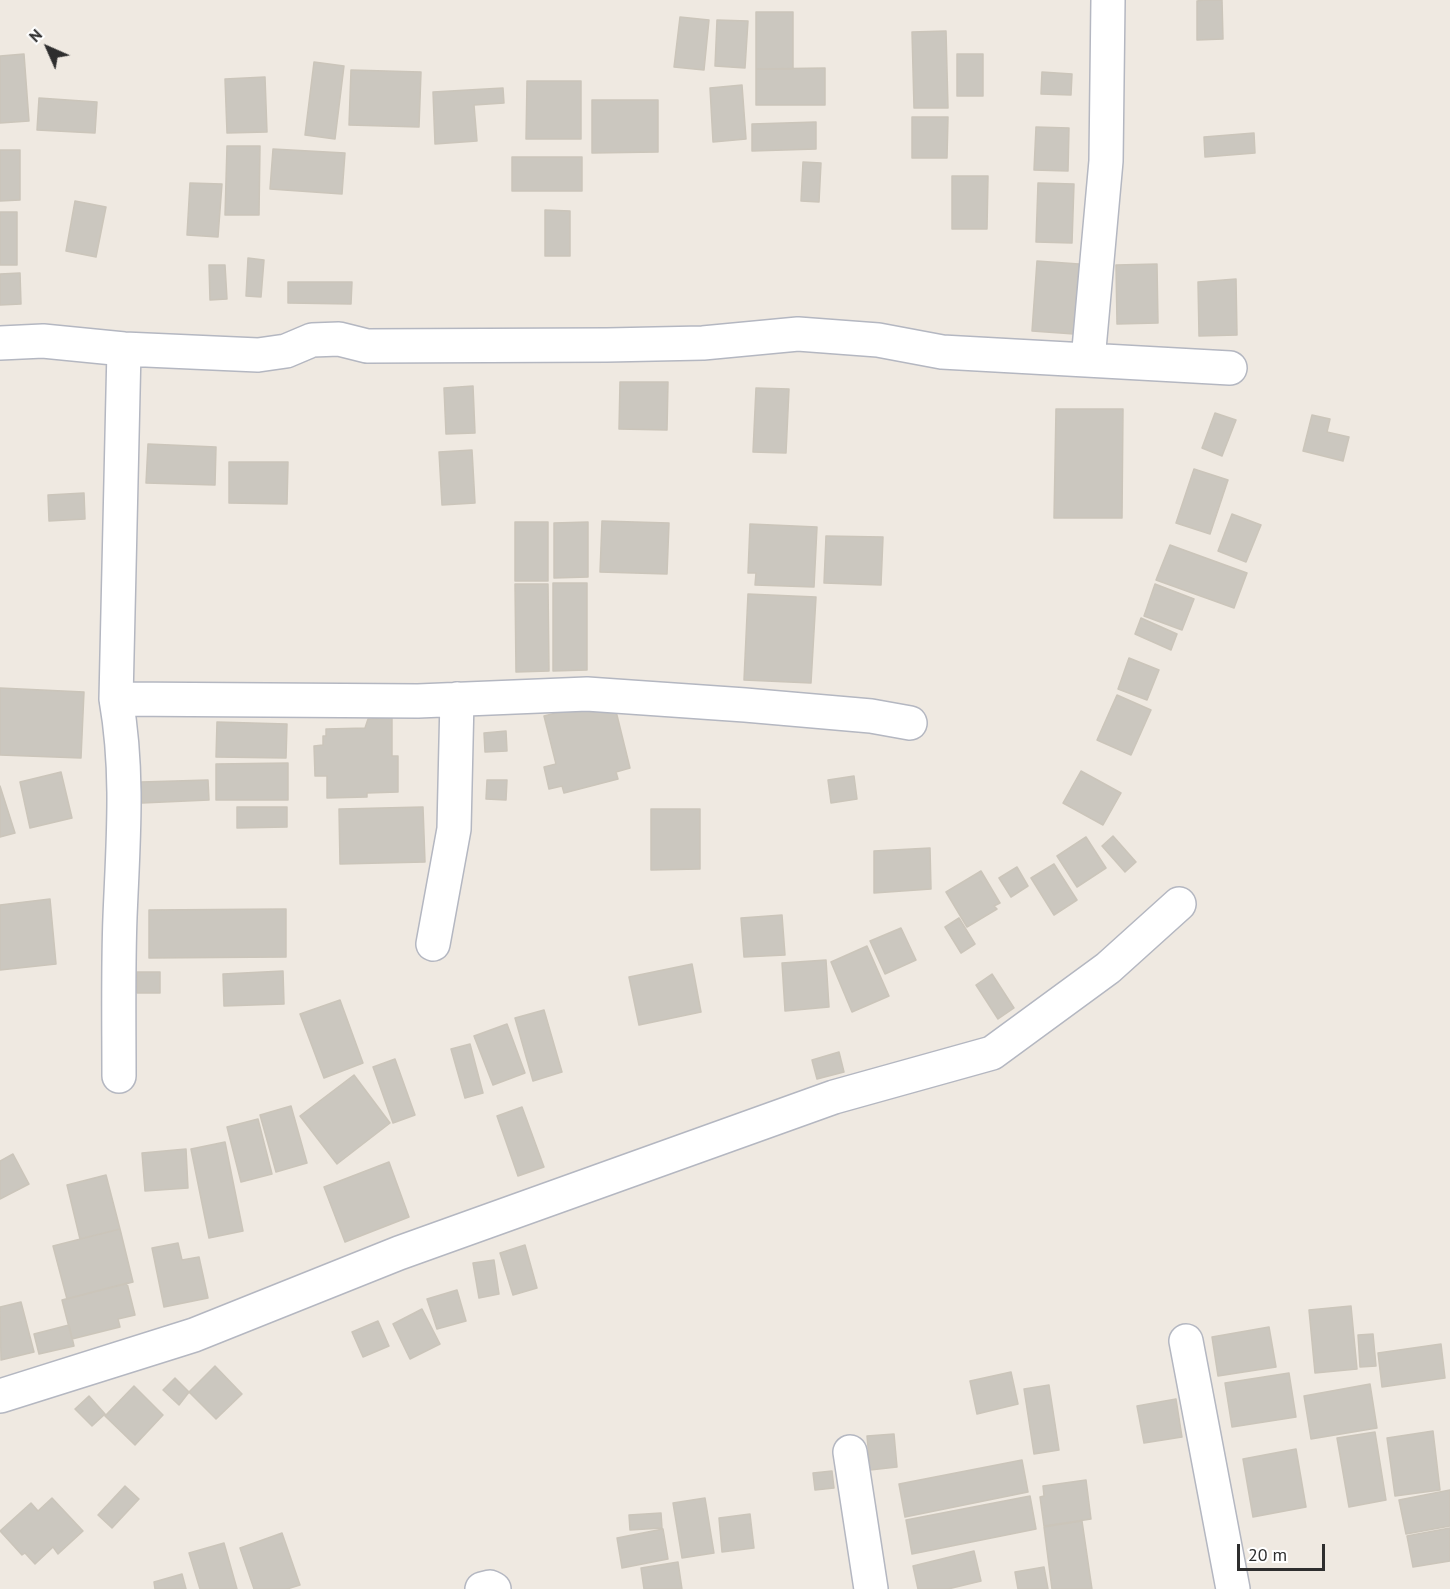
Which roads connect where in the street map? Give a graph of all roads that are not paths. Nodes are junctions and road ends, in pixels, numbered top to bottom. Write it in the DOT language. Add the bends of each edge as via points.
graph roads {
  1 [pos="1108,0"];
  2 [pos="0,342"];
  3 [pos="124,349"];
  4 [pos="1089,360"];
  5 [pos="1230,368"];
  6 [pos="116,699"];
  7 [pos="457,699"];
  8 [pos="910,723"];
  9 [pos="1179,904"];
  10 [pos="433,944"];
  11 [pos="119,1076"];
  12 [pos="1186,1341"];
  13 [pos="0,1396"];
  14 [pos="850,1452"];
  15 [pos="482,1589"];
  16 [pos="494,1589"];
  17 [pos="871,1589"];
  18 [pos="1233,1589"];
  1 -- 4 [label="street" via="1106,161"];
  2 -- 3 [label="street" via="43,341"];
  3 -- 4 [label="street" via="258,355 286,351 312,340 339,339 367,346 607,345 703,343 798,334 878,340 942,352"];
  3 -- 6 [label="street"];
  4 -- 5 [label="street"];
  6 -- 7 [label="street"];
  6 -- 11 [label="street" via="124,748 125,831"];
  7 -- 8 [label="street" via="587,694 871,716"];
  7 -- 10 [label="street" via="454,829"];
  9 -- 13 [label="street" via="1108,968 992,1053 834,1097 399,1252 194,1335"];
  12 -- 18 [label="street"];
  14 -- 17 [label="street"];
  15 -- 16 [label="street"];
}
